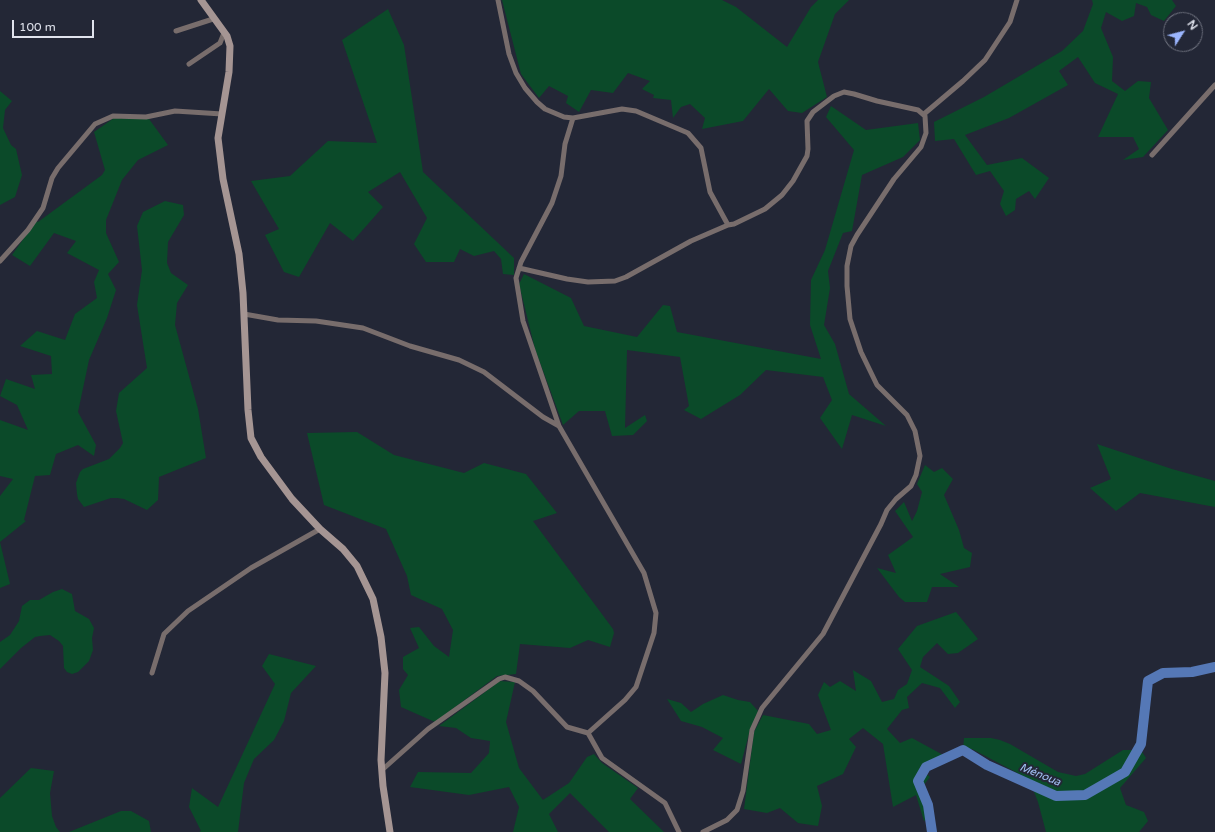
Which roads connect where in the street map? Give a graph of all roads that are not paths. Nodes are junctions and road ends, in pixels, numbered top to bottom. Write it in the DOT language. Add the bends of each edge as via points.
graph roads {
  1 [pos="201,0"];
  2 [pos="498,0"];
  3 [pos="1017,0"];
  4 [pos="213,18"];
  5 [pos="176,31"];
  6 [pos="224,33"];
  7 [pos="189,64"];
  8 [pos="1215,85"];
  9 [pos="222,114"];
  10 [pos="924,114"];
  11 [pos="564,117"];
  12 [pos="572,118"];
  13 [pos="570,127"];
  14 [pos="1152,155"];
  15 [pos="728,225"];
  16 [pos="0,261"];
  17 [pos="519,268"];
  18 [pos="244,314"];
  19 [pos="559,426"];
  20 [pos="320,530"];
  21 [pos="152,673"];
  22 [pos="588,733"];
  23 [pos="382,770"];
  24 [pos="390,832"];
  25 [pos="679,832"];
  26 [pos="703,832"];
  1 -- 4 [label="street"];
  2 -- 11 [label="street" via="509,54 524,88 546,109"];
  3 -- 10 [label="street" via="1010,22 985,60"];
  4 -- 5 [label="street"];
  4 -- 6 [label="street"];
  6 -- 7 [label="street" via="220,43"];
  6 -- 9 [label="street" via="231,52"];
  8 -- 14 [label="street"];
  9 -- 16 [label="street" via="175,111 146,118 113,116 95,124 58,168 52,178 43,208 28,230"];
  9 -- 18 [label="street" via="218,130 218,149 238,240"];
  10 -- 15 [label="street" via="918,110 848,92 834,96 807,121 807,156 794,181 765,209"];
  10 -- 26 [label="street" via="924,141 894,179 851,246 847,279 850,319 867,368 882,391 907,416 915,431 920,456 916,475 911,486 887,510 824,634 762,708 752,730 743,791 737,810 727,820"];
  11 -- 12 [label="street"];
  11 -- 13 [label="street"];
  12 -- 13 [label="street"];
  12 -- 15 [label="street" via="622,109 654,117 688,133 701,148 710,192"];
  13 -- 17 [label="street" via="561,176 552,203"];
  15 -- 17 [label="street" via="615,280 588,282"];
  17 -- 19 [label="street" via="517,287 523,321"];
  18 -- 19 [label="street" via="363,328 410,346 459,360 484,372 543,417"];
  18 -- 20 [label="street" via="251,438 276,478"];
  19 -- 22 [label="street" via="644,574 656,613 654,633 636,687"];
  20 -- 21 [label="street" via="252,568 188,611 164,634"];
  20 -- 23 [label="street" via="343,549 357,566 373,599 385,673"];
  22 -- 23 [label="street" via="570,729 533,691 519,681 505,677 494,682 428,729"];
  22 -- 25 [label="street" via="602,758 665,803"];
  23 -- 24 [label="street"];
}
